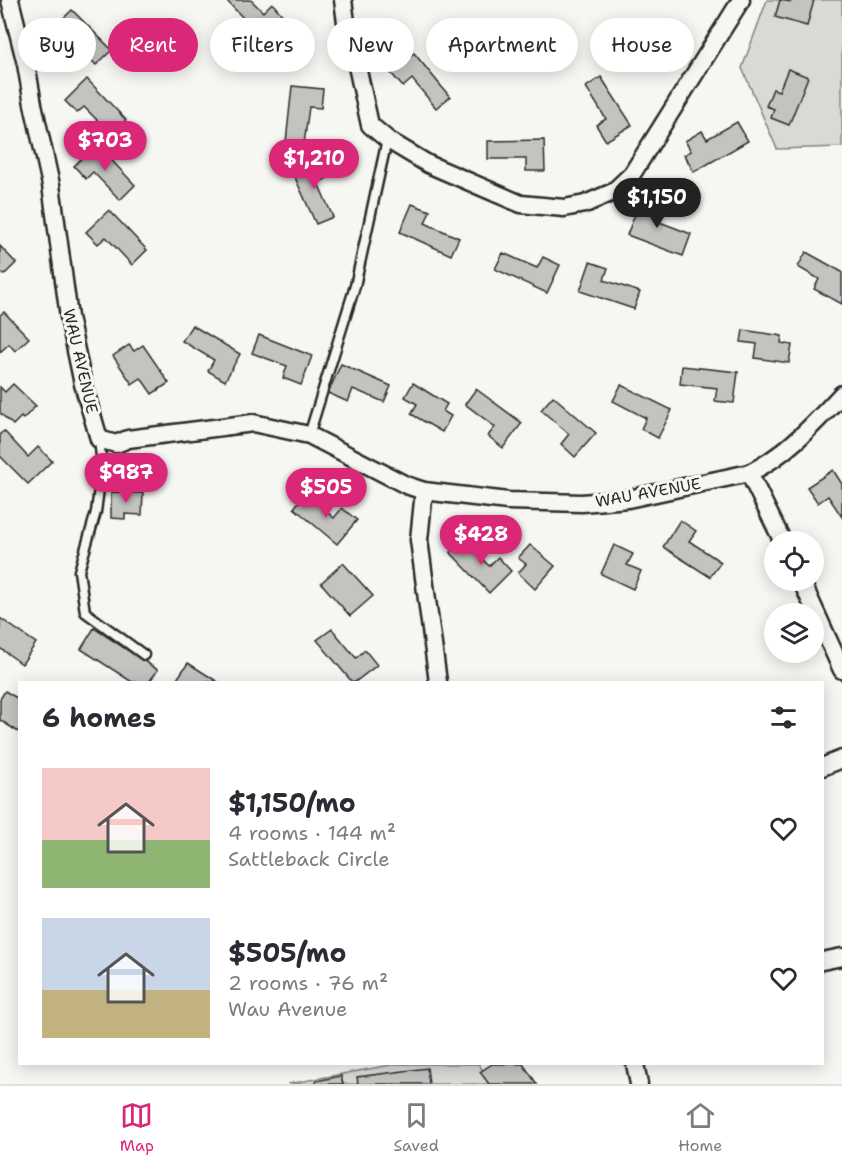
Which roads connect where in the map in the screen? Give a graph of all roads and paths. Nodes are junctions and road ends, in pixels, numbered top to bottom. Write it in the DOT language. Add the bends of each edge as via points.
graph roads {
  1 [pos="10,0"];
  2 [pos="343,0"];
  3 [pos="741,0"];
  4 [pos="387,140"];
  5 [pos="842,394"];
  6 [pos="309,435"];
  7 [pos="99,439"];
  8 [pos="748,473"];
  9 [pos="424,491"];
  10 [pos="777,531"];
  11 [pos="806,591"];
  12 [pos="144,655"];
  13 [pos="842,670"];
  14 [pos="438,681"];
  15 [pos="842,759"];
  16 [pos="824,766"];
  17 [pos="842,957"];
  18 [pos="824,961"];
  19 [pos="635,1065"];
  20 [pos="639,1084"];
  1 -- 7 [label="street, WAU AVENUE" via="51,185 69,317"];
  2 -- 4 [label="street" via="370,125"];
  3 -- 4 [label="street" via="632,174 614,192 585,204 564,208 521,204 428,164"];
  4 -- 6 [label="lane" via="355,286"];
  5 -- 8 [label="street, WAU AVENUE" via="809,429"];
  6 -- 7 [label="street, WAU AVENUE" via="253,423 128,439 116,444"];
  6 -- 9 [label="street, WAU AVENUE"];
  7 -- 12 [label="lane" via="102,466 96,512 79,571 86,612"];
  8 -- 9 [label="street, WAU AVENUE" via="649,496 582,503 508,501"];
  8 -- 10 [label="street"];
  9 -- 14 [label="street" via="419,540"];
  11 -- 13 [label="street"];
  15 -- 16 [label="street"];
  17 -- 18 [label="street"];
  19 -- 20 [label="street"];
}
